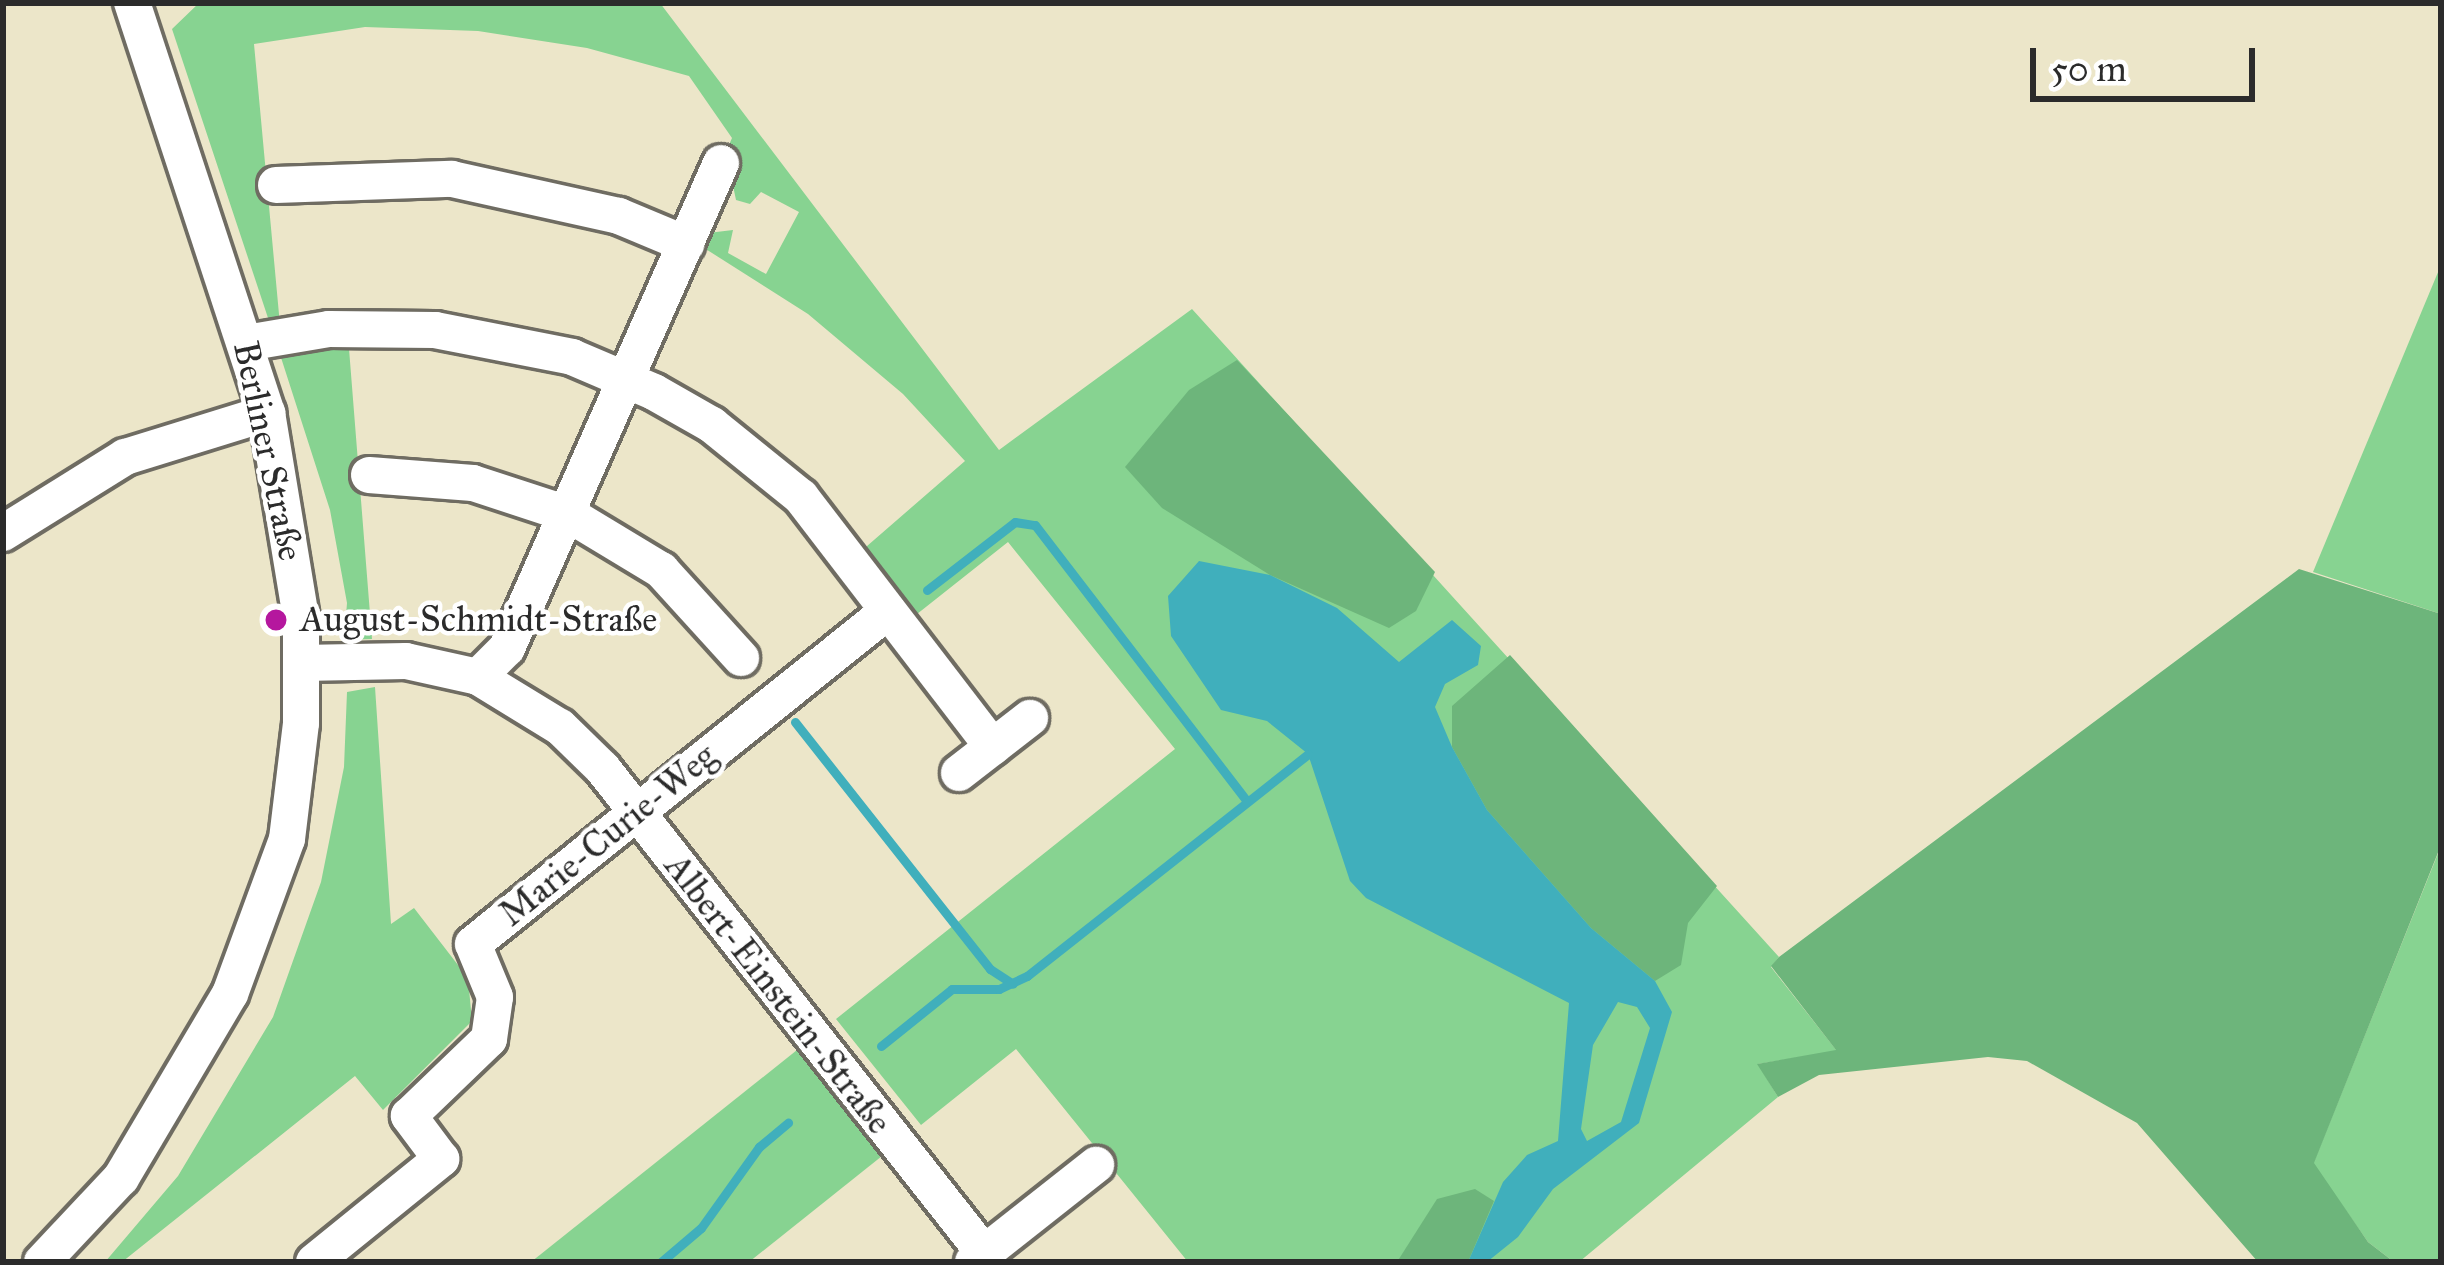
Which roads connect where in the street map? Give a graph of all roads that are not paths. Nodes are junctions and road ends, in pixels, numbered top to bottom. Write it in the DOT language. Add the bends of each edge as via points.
graph roads {
  1 [pos="132,3"];
  2 [pos="722,163"];
  3 [pos="276,185"];
  4 [pos="686,244"];
  5 [pos="246,344"];
  6 [pos="623,376"];
  7 [pos="267,413"];
  8 [pos="369,475"];
  9 [pos="568,514"];
  10 [pos="3,533"];
  11 [pos="888,610"];
  12 [pos="741,658"];
  13 [pos="302,663"];
  14 [pos="478,677"];
  15 [pos="1030,718"];
  16 [pos="993,747"];
  17 [pos="959,773"];
  18 [pos="634,813"];
  19 [pos="1096,1166"];
  20 [pos="992,1255"];
  21 [pos="42,1262"];
  22 [pos="314,1262"];
  1 -- 5 [label="street, Berliner Straße"];
  2 -- 4 [label="street"];
  3 -- 4 [label="street" via="452,178 619,216"];
  4 -- 6 [label="street"];
  5 -- 6 [label="street" via="329,329 435,330 515,341"];
  5 -- 7 [label="street, Berliner Straße"];
  6 -- 9 [label="street"];
  6 -- 11 [label="street" via="712,425 801,497"];
  7 -- 10 [label="street" via="125,457"];
  7 -- 13 [label="street, Berliner Straße"];
  8 -- 9 [label="street" via="473,483"];
  9 -- 12 [label="street" via="661,570"];
  9 -- 14 [label="street" via="501,659"];
  11 -- 16 [label="street"];
  11 -- 18 [label="street, Marie-Curie-Weg"];
  13 -- 14 [label="street, Albert-Einstein-Straße" via="406,661"];
  13 -- 21 [label="street, Berliner Straße" via="287,839 230,994 135,1157"];
  14 -- 18 [label="street, Albert-Einstein-Straße" via="560,727"];
  15 -- 16 [label="street"];
  16 -- 17 [label="street"];
  18 -- 20 [label="street, Albert-Einstein-Straße"];
  18 -- 22 [label="street, Marie-Curie-Weg" via="473,944 495,997 489,1039 410,1116 441,1159"];
  19 -- 20 [label="street, Albert-Einstein-Straße"];
}
